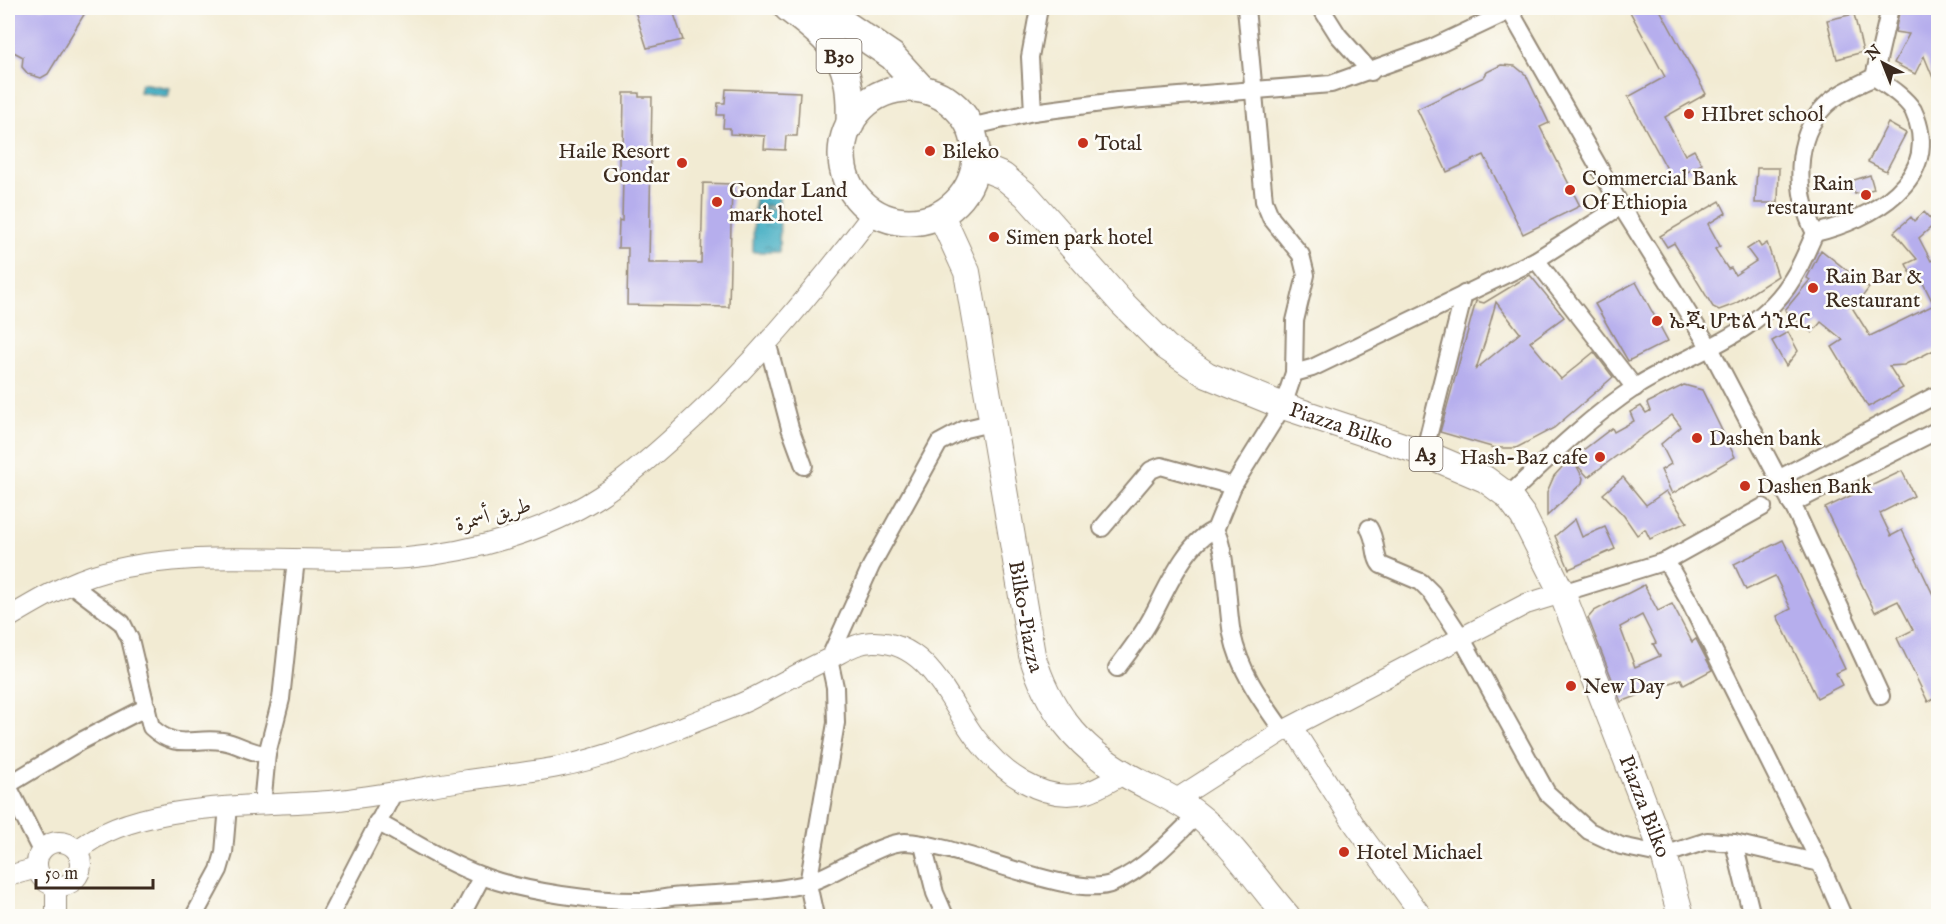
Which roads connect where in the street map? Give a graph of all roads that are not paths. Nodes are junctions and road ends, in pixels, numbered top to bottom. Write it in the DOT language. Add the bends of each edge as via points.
graph roads {
  1 [pos="788,8"];
  2 [pos="1039,8"];
  3 [pos="1246,8"];
  4 [pos="1321,8"];
  5 [pos="1890,8"];
  6 [pos="1513,9"];
  7 [pos="826,11"];
  8 [pos="1371,72"];
  9 [pos="1874,77"];
  10 [pos="922,89"];
  11 [pos="1252,90"];
  12 [pos="1033,112"];
  13 [pos="850,125"];
  14 [pos="970,127"];
  15 [pos="976,165"];
  16 [pos="1621,206"];
  17 [pos="874,212"];
  18 [pos="941,215"];
  19 [pos="1815,233"];
  20 [pos="1536,260"];
  21 [pos="1464,294"];
  22 [pos="768,345"];
  23 [pos="1710,348"];
  24 [pos="1294,373"];
  25 [pos="1635,388"];
  26 [pos="1938,394"];
  27 [pos="1282,406"];
  28 [pos="991,423"];
  29 [pos="1938,430"];
  30 [pos="1424,453"];
  31 [pos="804,466"];
  32 [pos="1778,479"];
  33 [pos="1233,486"];
  34 [pos="1508,496"];
  35 [pos="1791,504"];
  36 [pos="1763,507"];
  37 [pos="1102,528"];
  38 [pos="1369,528"];
  39 [pos="1215,530"];
  40 [pos="296,559"];
  41 [pos="1666,561"];
  42 [pos="72,585"];
  43 [pos="1562,592"];
  44 [pos="8,618"];
  45 [pos="1461,638"];
  46 [pos="829,659"];
  47 [pos="1117,668"];
  48 [pos="1881,696"];
  49 [pos="147,707"];
  50 [pos="1288,729"];
  51 [pos="267,754"];
  52 [pos="1124,774"];
  53 [pos="8,785"];
  54 [pos="393,794"];
  55 [pos="1176,800"];
  56 [pos="262,805"];
  57 [pos="228,806"];
  58 [pos="1197,815"];
  59 [pos="377,822"];
  60 [pos="1734,843"];
  61 [pos="923,846"];
  62 [pos="77,851"];
  63 [pos="1664,855"];
  64 [pos="39,859"];
  65 [pos="1820,863"];
  66 [pos="8,876"];
  67 [pos="482,876"];
  68 [pos="808,884"];
  69 [pos="56,886"];
  70 [pos="600,900"];
  71 [pos="56,916"];
  72 [pos="194,916"];
  73 [pos="330,916"];
  74 [pos="461,916"];
  75 [pos="606,916"];
  76 [pos="815,916"];
  77 [pos="945,916"];
  78 [pos="1287,916"];
  79 [pos="1422,916"];
  80 [pos="1681,916"];
  81 [pos="1752,916"];
  82 [pos="1843,916"];
  1 -- 13 [label="highway, B30" via="822,34 843,64 850,95"];
  2 -- 12 [label="street" via="1030,57"];
  3 -- 11 [label="street"];
  4 -- 8 [label="street" via="1338,35"];
  5 -- 9 [label="street"];
  6 -- 8 [label="street"];
  6 -- 16 [label="street"];
  7 -- 10 [label="highway, B30" via="892,56"];
  8 -- 11 [label="street" via="1331,84"];
  9 -- 19 [label="street" via="1827,104 1812,122 1803,148 1801,178 1803,201"];
  9 -- 19 [label="street" via="1912,108 1925,148 1922,170 1908,189 1886,205 1849,225"];
  10 -- 13 [label="highway" via="880,95 862,108"];
  10 -- 14 [label="highway" via="958,109"];
  11 -- 12 [label="street"];
  11 -- 24 [label="street" via="1264,201 1271,218 1301,255 1306,275 1295,321"];
  12 -- 14 [label="street"];
  13 -- 17 [label="highway" via="843,144 848,183 859,200"];
  14 -- 15 [label="highway"];
  15 -- 18 [label="highway" via="962,197"];
  15 -- 27 [label="main road, Piazza Bilko / A3" via="1004,176 1026,195 1166,347 1207,375"];
  16 -- 20 [label="street"];
  16 -- 23 [label="street"];
  17 -- 18 [label="highway" via="892,220 912,222"];
  17 -- 22 [label="street, طريق أسمرة"];
  18 -- 28 [label="main road, Bilko-Piazza" via="967,272"];
  19 -- 23 [label="street" via="1793,279 1771,307 1742,331"];
  20 -- 21 [label="street"];
  20 -- 25 [label="street"];
  21 -- 24 [label="street"];
  21 -- 30 [label="street"];
  22 -- 31 [label="street"];
  22 -- 40 [label="street, طريق أسمرة" via="729,387 653,455 599,496 541,526 479,545 408,558"];
  23 -- 25 [label="street" via="1673,364"];
  23 -- 32 [label="street"];
  24 -- 27 [label="street"];
  25 -- 34 [label="street" via="1572,435"];
  26 -- 32 [label="street"];
  27 -- 30 [label="main road, Piazza Bilko / A3"];
  27 -- 33 [label="street"];
  28 -- 46 [label="street" via="965,429 939,443 871,566"];
  28 -- 52 [label="main road, Bilko-Piazza" via="1032,656 1042,688 1060,717 1088,747"];
  29 -- 35 [label="street"];
  30 -- 34 [label="main road, Piazza Bilko / A3" via="1485,479"];
  32 -- 35 [label="street"];
  33 -- 37 [label="street" via="1156,467"];
  33 -- 39 [label="street"];
  34 -- 43 [label="main road, Piazza Bilko / A3" via="1523,516"];
  35 -- 48 [label="street"];
  36 -- 41 [label="street"];
  38 -- 45 [label="street" via="1375,538 1377,561 1427,587"];
  39 -- 47 [label="street" via="1206,533 1194,546"];
  39 -- 50 [label="street" via="1221,543 1237,651 1251,686"];
  40 -- 42 [label="street, طريق أسمرة" via="189,559 101,573"];
  40 -- 51 [label="street" via="281,699"];
  41 -- 43 [label="street"];
  41 -- 65 [label="street"];
  42 -- 44 [label="street, طريق أسمرة"];
  42 -- 49 [label="street" via="122,623 130,639"];
  43 -- 45 [label="street" via="1526,604"];
  43 -- 63 [label="main road, Piazza Bilko / A3"];
  45 -- 50 [label="street"];
  45 -- 63 [label="street" via="1547,793 1589,831 1620,846"];
  46 -- 52 [label="street" via="853,645 876,642 900,648 919,659 939,679 975,737 1008,772 1044,791 1086,792"];
  46 -- 54 [label="street" via="748,700 621,751 559,767"];
  46 -- 68 [label="street" via="836,723"];
  49 -- 51 [label="street" via="151,727 173,742 221,741"];
  49 -- 53 [label="street"];
  50 -- 55 [label="street"];
  50 -- 79 [label="street"];
  51 -- 56 [label="street"];
  52 -- 55 [label="main road, Bilko-Piazza"];
  53 -- 64 [label="street"];
  54 -- 56 [label="street"];
  54 -- 59 [label="street"];
  55 -- 58 [label="main road, Bilko-Piazza"];
  56 -- 57 [label="street"];
  57 -- 62 [label="street" via="136,821 91,839"];
  57 -- 72 [label="street" via="219,870"];
  58 -- 61 [label="street" via="1135,869 1111,884 1092,887 1064,883 966,853"];
  58 -- 78 [label="main road, Bilko-Piazza"];
  59 -- 67 [label="street"];
  59 -- 73 [label="street"];
  60 -- 63 [label="street" via="1707,841"];
  60 -- 65 [label="street"];
  60 -- 81 [label="street"];
  61 -- 68 [label="street" via="904,842 888,846"];
  61 -- 77 [label="street"];
  62 -- 64 [label="street" via="72,845 55,842"];
  62 -- 69 [label="street" via="81,859 78,875 65,885"];
  63 -- 80 [label="main road, Piazza Bilko / A3"];
  64 -- 66 [label="street"];
  64 -- 69 [label="street" via="44,880"];
  65 -- 82 [label="street"];
  67 -- 70 [label="street"];
  67 -- 74 [label="street"];
  68 -- 70 [label="street" via="740,894"];
  68 -- 76 [label="street"];
  69 -- 71 [label="street"];
  70 -- 75 [label="street"];
}
